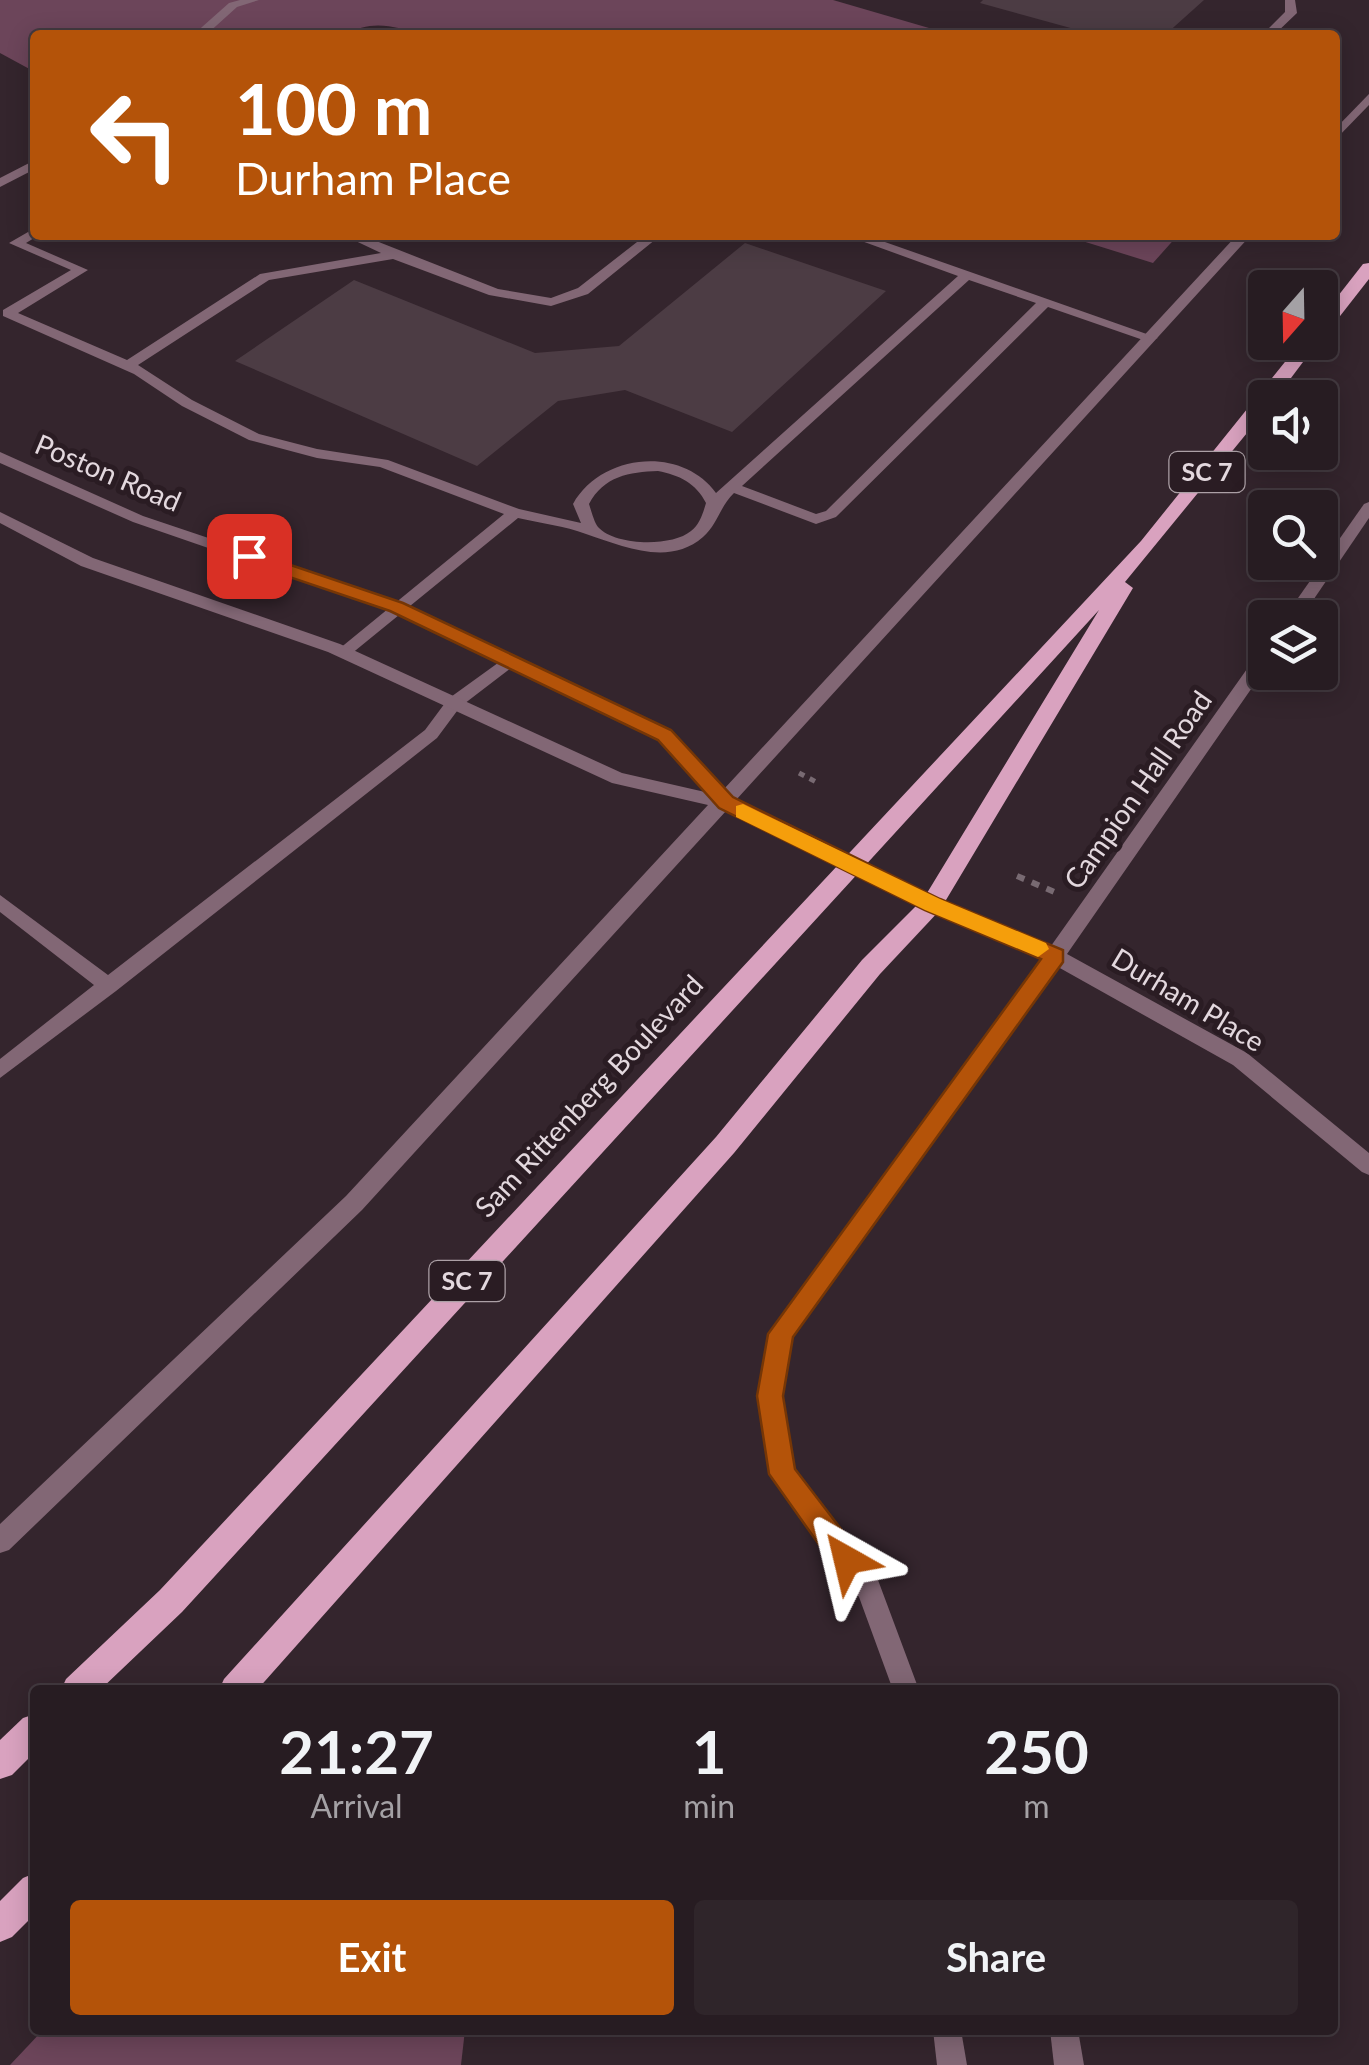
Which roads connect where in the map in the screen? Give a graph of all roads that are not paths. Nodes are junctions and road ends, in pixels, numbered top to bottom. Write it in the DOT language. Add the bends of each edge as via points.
graph roads {
  1 [pos="254,0"];
  2 [pos="1290,0"];
  3 [pos="206,30"];
  4 [pos="1273,30"];
  5 [pos="1369,98"];
  6 [pos="1340,127"];
  7 [pos="30,167"];
  8 [pos="0,184"];
  9 [pos="30,235"];
  10 [pos="363,240"];
  11 [pos="647,240"];
  12 [pos="866,240"];
  13 [pos="1239,240"];
  14 [pos="398,254"];
  15 [pos="1369,268"];
  16 [pos="967,275"];
  17 [pos="1045,302"];
  18 [pos="1338,307"];
  19 [pos="1150,338"];
  20 [pos="1296,360"];
  21 [pos="128,366"];
  22 [pos="1280,380"];
  23 [pos="1248,421"];
  24 [pos="0,457"];
  25 [pos="732,487"];
  26 [pos="714,503"];
  27 [pos="1369,507"];
  28 [pos="515,514"];
  29 [pos="0,518"];
  30 [pos="592,530"];
  31 [pos="1148,546"];
  32 [pos="1304,600"];
  33 [pos="396,607"];
  34 [pos="345,653"];
  35 [pos="509,661"];
  36 [pos="1248,680"];
  37 [pos="454,703"];
  38 [pos="726,803"];
  39 [pos="849,864"];
  40 [pos="0,902"];
  41 [pos="932,904"];
  42 [pos="1055,956"];
  43 [pos="109,986"];
  44 [pos="0,1070"];
  45 [pos="1369,1166"];
  46 [pos="0,1541"];
  47 [pos="82,1685"];
  48 [pos="240,1685"];
  49 [pos="904,1685"];
  50 [pos="30,1735"];
  51 [pos="0,1763"];
  52 [pos="30,1895"];
  53 [pos="0,1925"];
  54 [pos="948,2035"];
  55 [pos="1065,2035"];
  56 [pos="952,2065"];
  57 [pos="1069,2065"];
  1 -- 3 [label="street" via="233,5"];
  2 -- 4 [label="street" via="1291,13"];
  5 -- 6 [label="street"];
  7 -- 8 [label="street"];
  9 -- 21 [label="street" via="16,242 81,270 8,313"];
  10 -- 14 [label="street"];
  11 -- 14 [label="street" via="570,298 538,302 505,296"];
  12 -- 16 [label="street"];
  13 -- 19 [label="street"];
  14 -- 21 [label="street" via="265,278"];
  15 -- 18 [label="main road"];
  16 -- 17 [label="street"];
  16 -- 25 [label="street"];
  17 -- 19 [label="street"];
  17 -- 25 [label="street" via="831,514 816,519"];
  19 -- 38 [label="street"];
  20 -- 22 [label="main road, Sam Rittenberg Boulevard / SC 7"];
  21 -- 28 [label="street" via="254,437 383,462"];
  23 -- 31 [label="main road, Sam Rittenberg Boulevard / SC 7"];
  24 -- 33 [label="street, Poston Road" via="138,518"];
  25 -- 26 [label="street"];
  26 -- 30 [label="street" via="704,529 670,546 626,546"];
  26 -- 30 [label="street" via="708,490 679,470 626,469 587,490 581,504"];
  27 -- 32 [label="street"];
  28 -- 30 [label="street"];
  28 -- 33 [label="street"];
  29 -- 34 [label="street, Poston Road" via="87,562"];
  31 -- 39 [label="main road, Sam Rittenberg Boulevard / SC 7"];
  31 -- 41 [label="main road, Sam Rittenberg Boulevard / SC 7"];
  33 -- 34 [label="street"];
  33 -- 35 [label="street, Poston Road"];
  34 -- 37 [label="street, Poston Road"];
  35 -- 37 [label="street"];
  35 -- 38 [label="street, Poston Road" via="664,735"];
  36 -- 42 [label="street, Campion Hall Road"];
  37 -- 38 [label="street, Poston Road" via="618,778"];
  37 -- 43 [label="street" via="431,734"];
  38 -- 39 [label="street, Poston Road"];
  38 -- 46 [label="street" via="354,1203"];
  39 -- 41 [label="street, Durham Place"];
  39 -- 47 [label="main road, Sam Rittenberg Boulevard / SC 7" via="172,1601"];
  40 -- 43 [label="street"];
  41 -- 42 [label="street, Durham Place"];
  41 -- 48 [label="main road, Sam Rittenberg Boulevard / SC 7" via="712,1160"];
  42 -- 45 [label="street, Durham Place" via="1240,1058"];
  42 -- 49 [label="street, Campion Hall Road" via="780,1334 770,1396 782,1474 869,1589"];
  43 -- 44 [label="street"];
  50 -- 51 [label="main road"];
  52 -- 53 [label="main road"];
  54 -- 56 [label="street"];
  55 -- 57 [label="street"];
}
